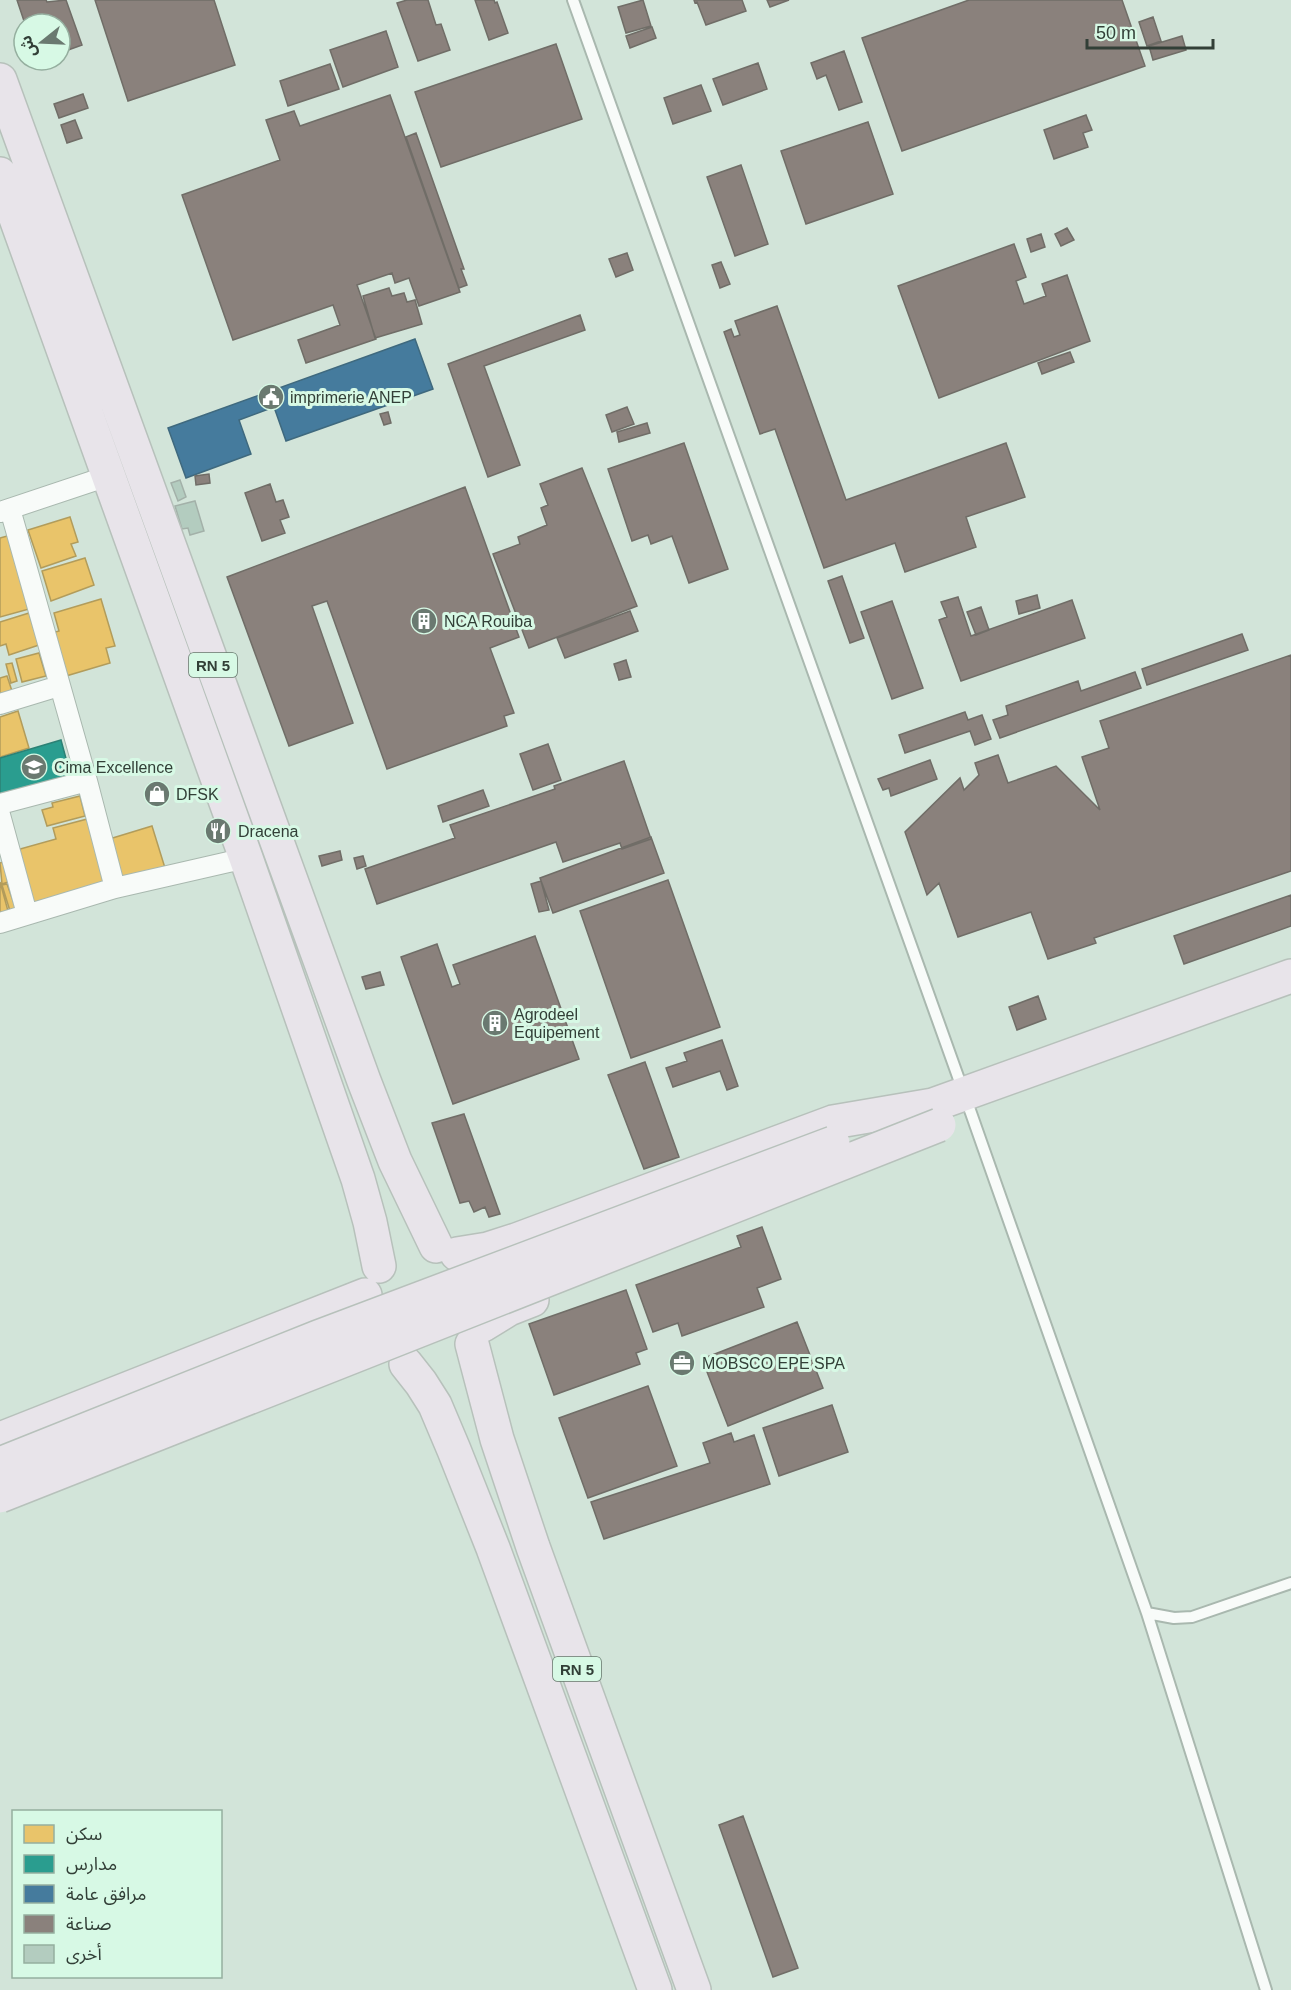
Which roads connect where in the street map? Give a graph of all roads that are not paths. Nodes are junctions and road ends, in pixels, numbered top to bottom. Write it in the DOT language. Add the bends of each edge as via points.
graph roads {
  1 [pos="573,0"];
  2 [pos="0,80"];
  3 [pos="0,174"];
  4 [pos="108,476"];
  5 [pos="5,510"];
  6 [pos="59,686"];
  7 [pos="0,704"];
  8 [pos="87,781"];
  9 [pos="0,804"];
  10 [pos="0,815"];
  11 [pos="246,858"];
  12 [pos="115,888"];
  13 [pos="27,914"];
  14 [pos="0,923"];
  15 [pos="1291,976"];
  16 [pos="1291,996"];
  17 [pos="968,1104"];
  18 [pos="936,1115"];
  19 [pos="446,1250"];
  20 [pos="379,1266"];
  21 [pos="365,1295"];
  22 [pos="461,1349"];
  23 [pos="398,1360"];
  24 [pos="0,1439"];
  25 [pos="0,1464"];
  26 [pos="0,1496"];
  27 [pos="0,1510"];
  28 [pos="1291,1583"];
  29 [pos="1147,1613"];
  30 [pos="656,1990"];
  31 [pos="694,1990"];
  32 [pos="1266,1990"];
  1 -- 17 [label="lane"];
  2 -- 19 [label="highway, RN 5" via="394,1161"];
  3 -- 4 [label="highway, RN 5"];
  4 -- 5 [label="street"];
  4 -- 11 [label="highway, RN 5"];
  5 -- 6 [label="street"];
  6 -- 7 [label="street"];
  6 -- 8 [label="street"];
  8 -- 9 [label="street"];
  8 -- 12 [label="street"];
  10 -- 13 [label="street"];
  11 -- 12 [label="street"];
  11 -- 20 [label="highway, RN 5" via="358,1179"];
  12 -- 13 [label="street"];
  13 -- 14 [label="street"];
  15 -- 17 [label="highway"];
  16 -- 17 [label="highway"];
  17 -- 18 [label="highway"];
  17 -- 29 [label="lane"];
  18 -- 19 [label="highway" via="833,1122 516,1240 488,1249"];
  18 -- 22 [label="highway" via="853,1175 509,1309"];
  18 -- 25 [label="highway, bridge" via="329,1333"];
  18 -- 26 [label="highway, bridge"];
  19 -- 20 [label="highway" via="420,1245 405,1248"];
  19 -- 22 [label="highway" via="470,1264 482,1285 486,1309"];
  20 -- 21 [label="highway"];
  21 -- 23 [label="highway" via="368,1329 377,1344"];
  21 -- 24 [label="highway"];
  22 -- 23 [label="highway" via="430,1367"];
  22 -- 31 [label="highway, RN 5" via="497,1439"];
  23 -- 27 [label="highway"];
  23 -- 30 [label="highway, RN 5" via="422,1383 454,1449"];
  28 -- 29 [label="lane" via="1192,1617"];
  29 -- 32 [label="lane"];
}
